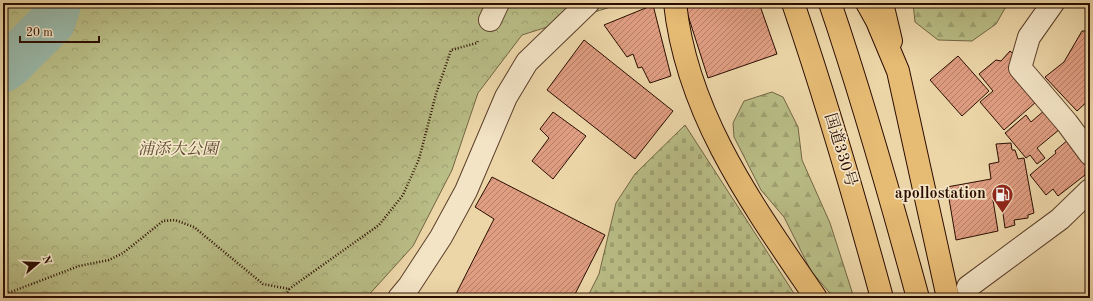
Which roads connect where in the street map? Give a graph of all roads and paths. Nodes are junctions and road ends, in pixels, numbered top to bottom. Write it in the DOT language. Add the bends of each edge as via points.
graph roads {
  1 [pos="588,3"];
  2 [pos="675,3"];
  3 [pos="793,3"];
  4 [pos="830,3"];
  5 [pos="867,3"];
  6 [pos="882,3"];
  7 [pos="1053,3"];
  8 [pos="494,12"];
  9 [pos="898,71"];
  10 [pos="1090,154"];
  11 [pos="1090,190"];
  12 [pos="968,288"];
  13 [pos="290,289"];
  14 [pos="3,295"];
  15 [pos="285,298"];
  16 [pos="399,298"];
  17 [pos="816,298"];
  18 [pos="882,298"];
  19 [pos="918,298"];
  20 [pos="948,298"];
  1 -- 16 [label="street" via="527,62 506,96 466,191 441,237"];
  2 -- 17 [label="main road" via="677,23 693,82 714,136 744,190"];
  3 -- 18 [label="main road, 国道330号" via="823,94"];
  4 -- 19 [label="main road" via="892,202"];
  5 -- 9 [label="main road"];
  6 -- 9 [label="main road"];
  7 -- 10 [label="street" via="1029,37 1020,68"];
  8 -- 13 [label="path" via="477,43 451,50 419,159 403,195 379,225"];
  9 -- 20 [label="main road"];
  11 -- 12 [label="street" via="1060,219"];
  13 -- 14 [label="path" via="263,284 194,227 175,220 163,221 123,253 109,260 79,266"];
  13 -- 15 [label="path"];
}
